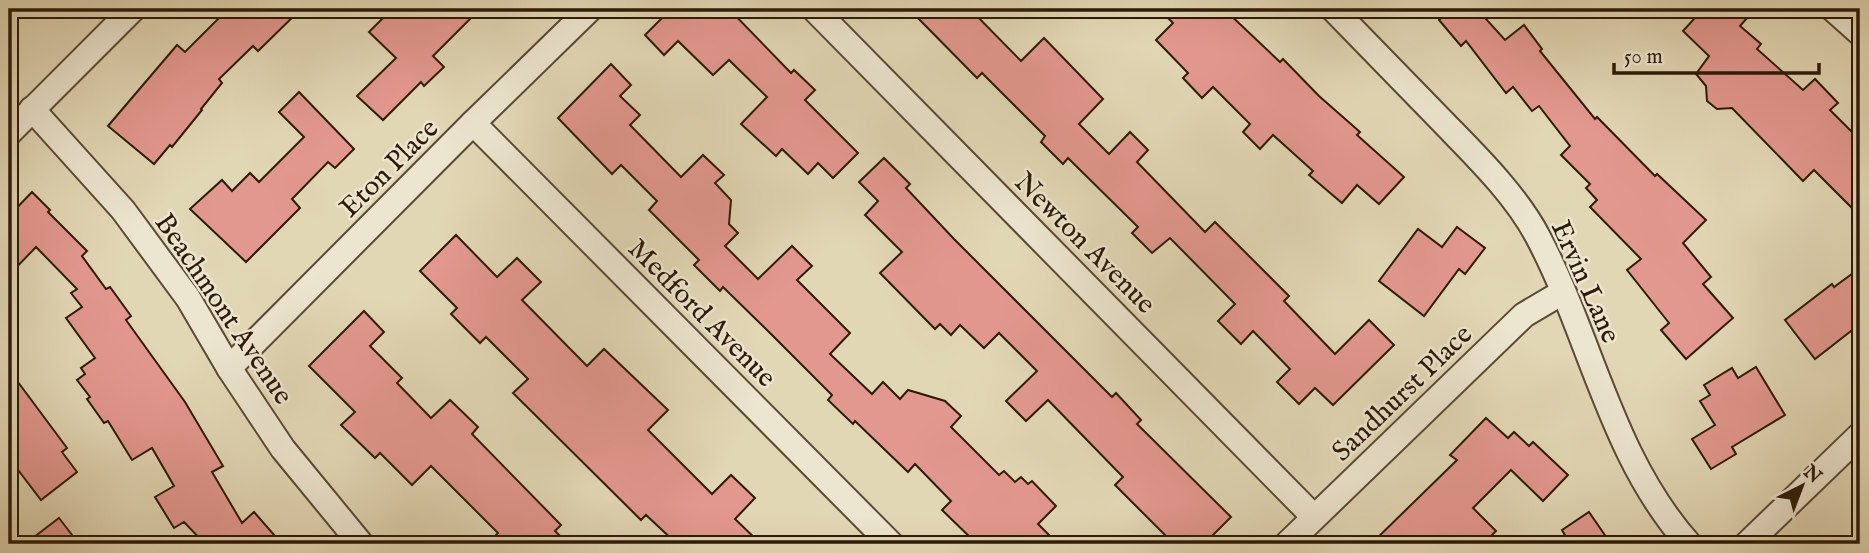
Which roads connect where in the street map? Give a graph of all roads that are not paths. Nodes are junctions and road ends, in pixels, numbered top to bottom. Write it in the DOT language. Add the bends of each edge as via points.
graph roads {
  1 [pos="133,9"];
  2 [pos="590,9"];
  3 [pos="814,9"];
  4 [pos="1333,9"];
  5 [pos="1833,9"];
  6 [pos="1860,33"];
  7 [pos="32,109"];
  8 [pos="473,122"];
  9 [pos="9,133"];
  10 [pos="1563,292"];
  11 [pos="229,368"];
  12 [pos="1860,435"];
  13 [pos="1314,517"];
  14 [pos="361,544"];
  15 [pos="891,544"];
  16 [pos="1287,544"];
  17 [pos="1689,544"];
  18 [pos="1747,544"];
  1 -- 7 [label="street"];
  2 -- 8 [label="street, Eton Place"];
  3 -- 13 [label="street, Newton Avenue"];
  4 -- 10 [label="street, Ervin Lane" via="1492,173 1537,235"];
  5 -- 6 [label="street"];
  7 -- 9 [label="street"];
  7 -- 11 [label="street, Beachmont Avenue" via="123,210 188,298"];
  8 -- 11 [label="street, Eton Place"];
  8 -- 15 [label="street, Medford Avenue"];
  10 -- 13 [label="street, Sandhurst Place" via="1524,315"];
  10 -- 17 [label="street, Ervin Lane" via="1619,433 1650,489"];
  11 -- 14 [label="street, Beachmont Avenue" via="282,449"];
  12 -- 18 [label="street"];
  13 -- 16 [label="street, Sandhurst Place"];
}
